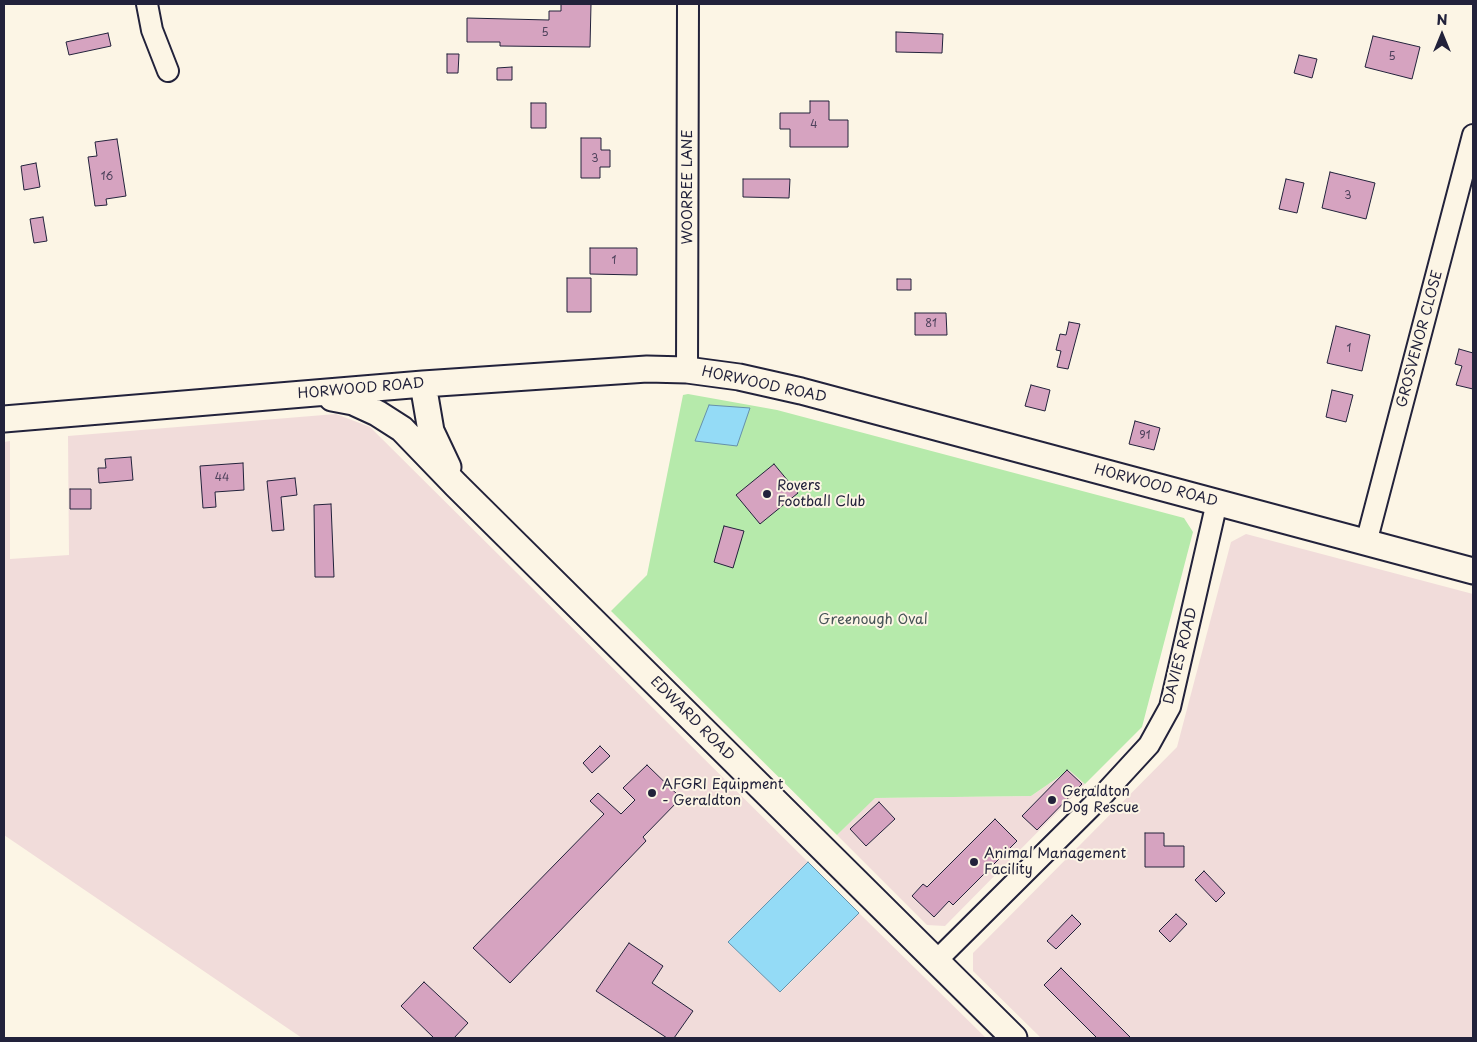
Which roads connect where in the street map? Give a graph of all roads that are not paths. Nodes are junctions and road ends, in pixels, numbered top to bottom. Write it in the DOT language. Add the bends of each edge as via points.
graph roads {
  1 [pos="147,4"];
  2 [pos="688,4"];
  3 [pos="168,71"];
  4 [pos="1473,135"];
  5 [pos="687,370"];
  6 [pos="423,384"];
  7 [pos="294,394"];
  8 [pos="4,418"];
  9 [pos="456,485"];
  10 [pos="1218,502"];
  11 [pos="1366,542"];
  12 [pos="1473,571"];
  13 [pos="936,961"];
  14 [pos="1014,1038"];
  1 -- 3 [label="street" via="152,30"];
  2 -- 5 [label="street, WOORREE LANE"];
  4 -- 11 [label="street, GROSVENOR CLOSE"];
  5 -- 6 [label="main road, HORWOOD ROAD" via="646,369"];
  5 -- 10 [label="main road, HORWOOD ROAD" via="739,377 801,391"];
  6 -- 7 [label="main road, HORWOOD ROAD"];
  6 -- 9 [label="main road, EDWARD ROAD" via="431,431"];
  7 -- 8 [label="main road, HORWOOD ROAD"];
  7 -- 9 [label="main road, EDWARD ROAD" via="354,402 377,413 402,429"];
  9 -- 13 [label="main road, EDWARD ROAD"];
  10 -- 11 [label="main road, HORWOOD ROAD"];
  10 -- 13 [label="street, DAVIES ROAD" via="1170,707 1149,745"];
  11 -- 12 [label="main road, HORWOOD ROAD"];
  13 -- 14 [label="main road, EDWARD ROAD"];
}
